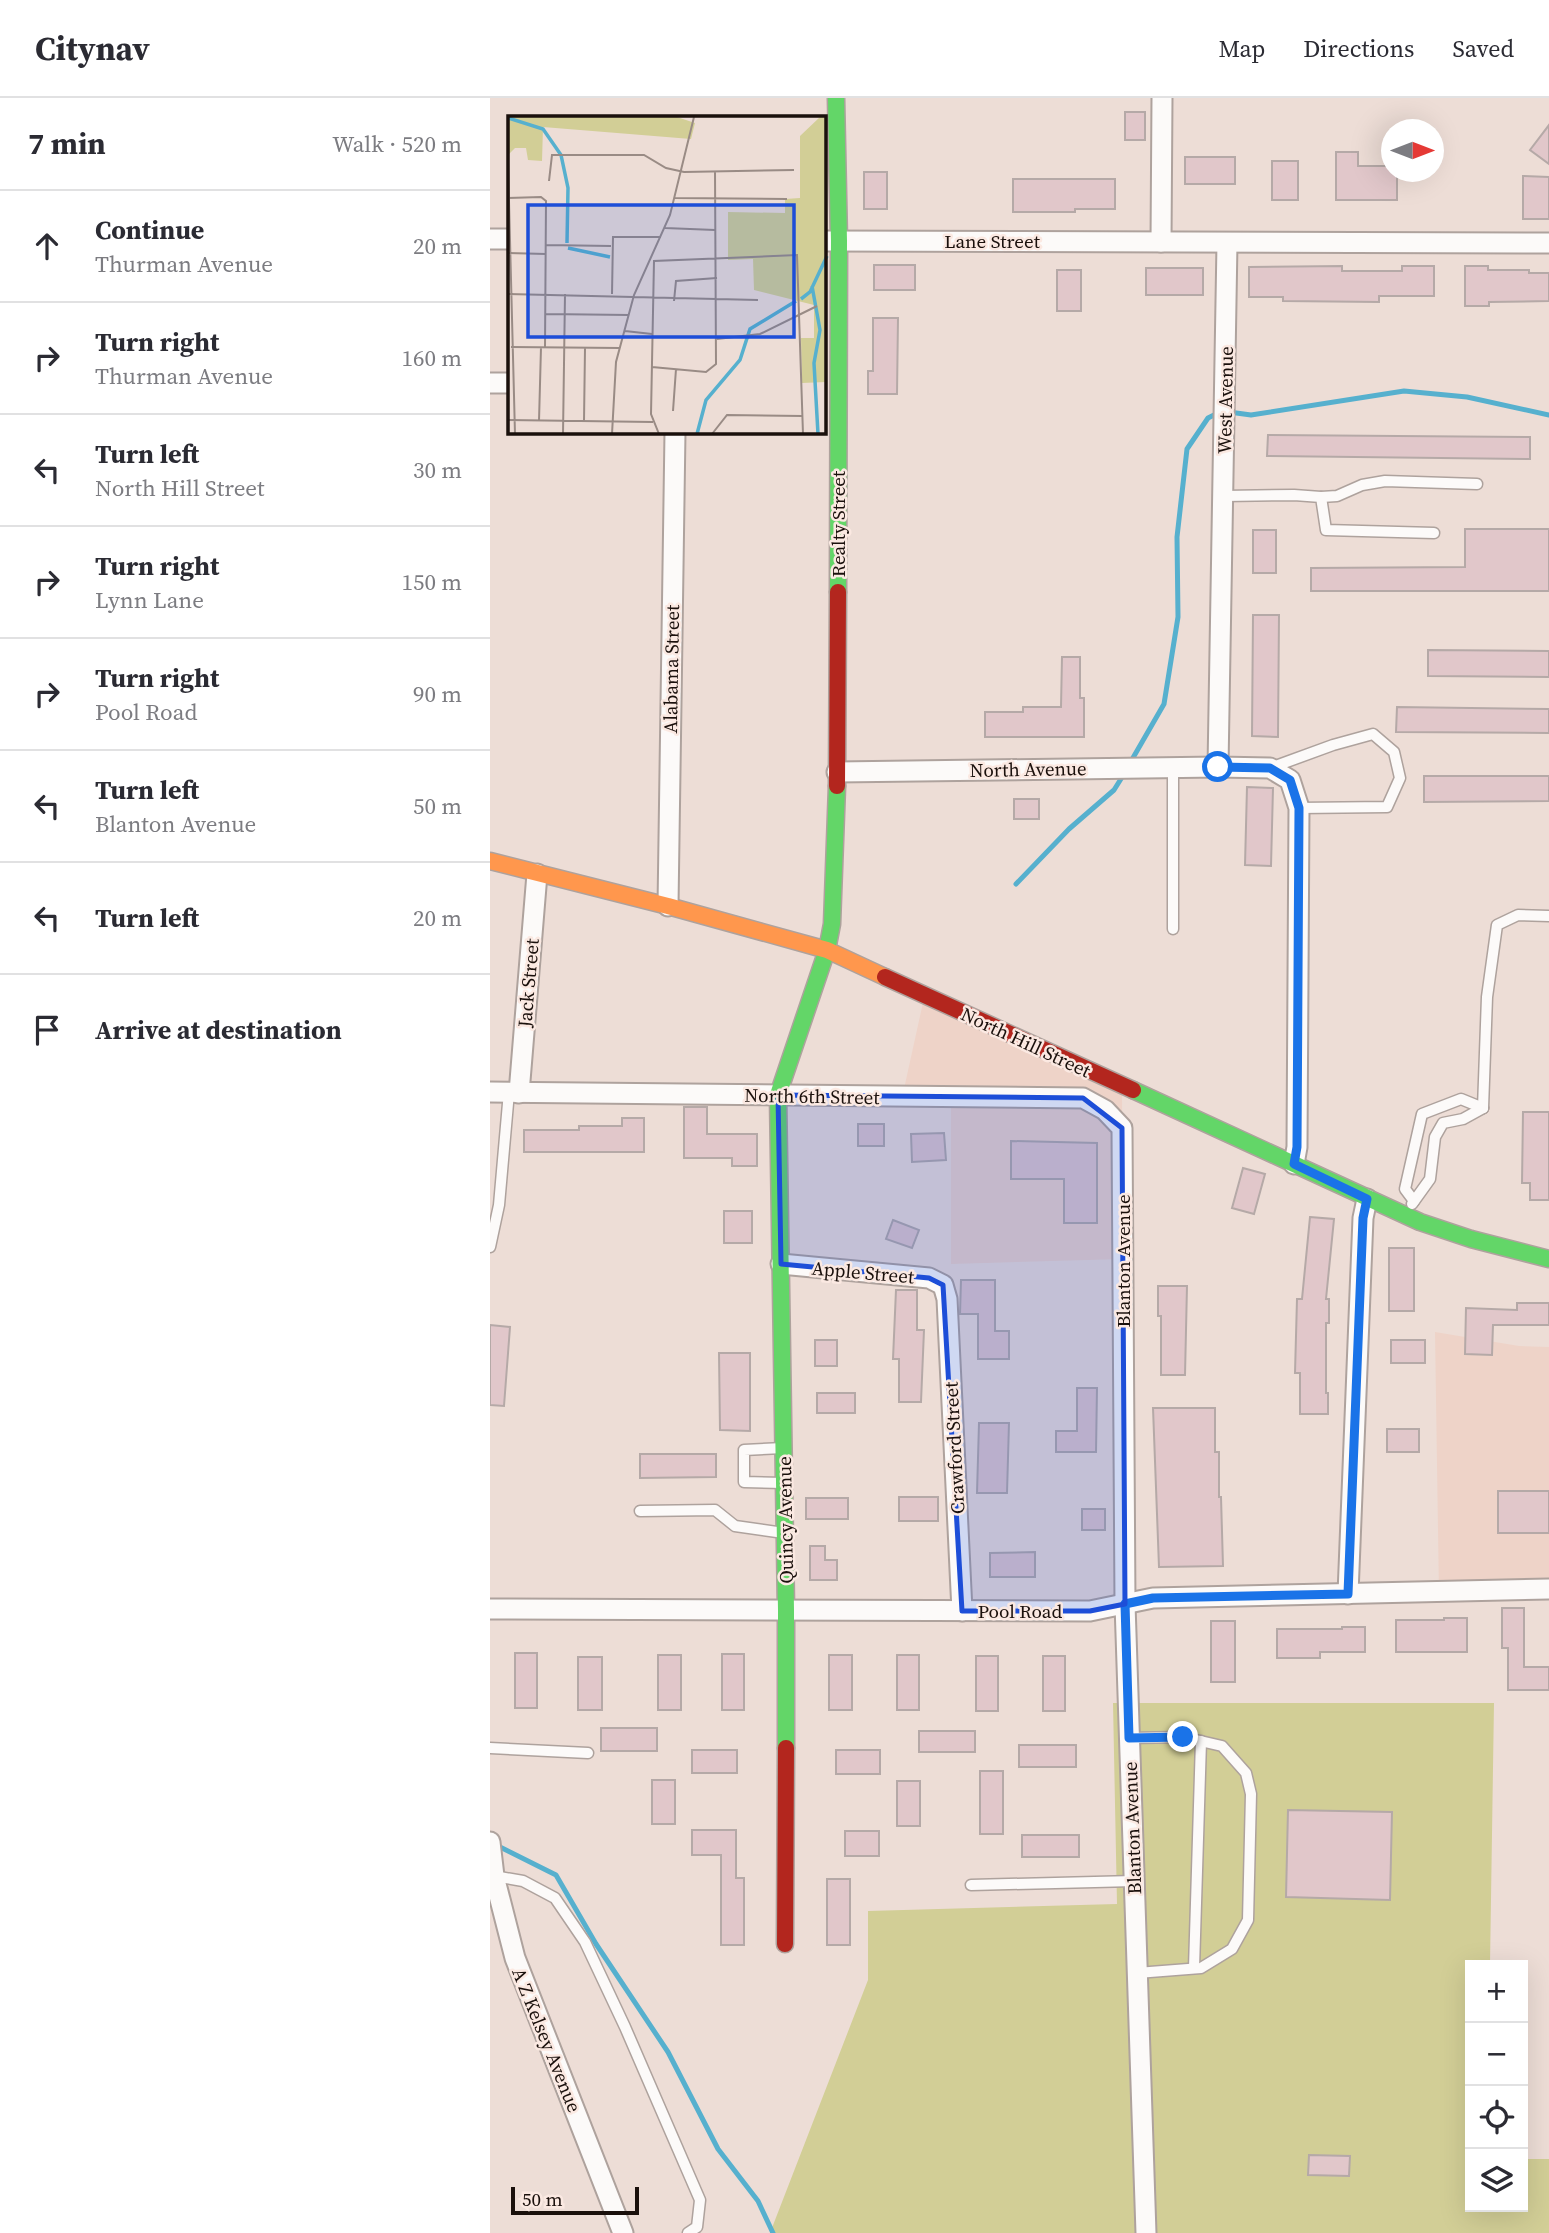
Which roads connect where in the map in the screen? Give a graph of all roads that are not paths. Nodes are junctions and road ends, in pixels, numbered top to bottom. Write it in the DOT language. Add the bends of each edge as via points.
graph roads {
  1 [pos="836,98"];
  2 [pos="1162,98"];
  3 [pos="490,239"];
  4 [pos="508,239"];
  5 [pos="832,241"];
  6 [pos="1161,242"];
  7 [pos="1227,243"];
  8 [pos="1549,243"];
  9 [pos="490,383"];
  10 [pos="508,383"];
  11 [pos="832,393"];
  12 [pos="675,434"];
  13 [pos="1477,484"];
  14 [pos="1224,496"];
  15 [pos="1321,497"];
  16 [pos="1434,533"];
  17 [pos="1218,767"];
  18 [pos="1173,768"];
  19 [pos="1270,768"];
  20 [pos="837,772"];
  21 [pos="1299,808"];
  22 [pos="490,861"];
  23 [pos="537,874"];
  24 [pos="668,906"];
  25 [pos="1549,916"];
  26 [pos="1173,929"];
  27 [pos="827,950"];
  28 [pos="506,1092"];
  29 [pos="778,1095"];
  30 [pos="1483,1108"];
  31 [pos="1122,1128"];
  32 [pos="1294,1164"];
  33 [pos="1367,1199"];
  34 [pos="1415,1201"];
  35 [pos="1404,1215"];
  36 [pos="490,1247"];
  37 [pos="1549,1259"];
  38 [pos="781,1265"];
  39 [pos="943,1285"];
  40 [pos="784,1448"];
  41 [pos="785,1483"];
  42 [pos="640,1511"];
  43 [pos="785,1533"];
  44 [pos="1549,1589"];
  45 [pos="1348,1594"];
  46 [pos="1125,1604"];
  47 [pos="490,1609"];
  48 [pos="786,1610"];
  49 [pos="962,1611"];
  50 [pos="1129,1738"];
  51 [pos="1201,1741"];
  52 [pos="490,1748"];
  53 [pos="588,1753"];
  54 [pos="490,1842"];
  55 [pos="494,1875"];
  56 [pos="1134,1881"];
  57 [pos="971,1885"];
  58 [pos="785,1944"];
  59 [pos="1194,1968"];
  60 [pos="1137,1973"];
  61 [pos="623,2233"];
  62 [pos="688,2233"];
  63 [pos="1146,2233"];
  1 -- 5 [label="street, Realty Street"];
  2 -- 6 [label="street"];
  3 -- 4 [label="street"];
  5 -- 6 [label="street, Lane Street"];
  5 -- 11 [label="street, Realty Street"];
  6 -- 7 [label="street"];
  7 -- 8 [label="street"];
  7 -- 14 [label="street, West Avenue"];
  9 -- 10 [label="street"];
  11 -- 20 [label="street, Realty Street"];
  12 -- 24 [label="street, Alabama Street"];
  13 -- 15 [label="lane" via="1385,481"];
  14 -- 15 [label="lane"];
  14 -- 17 [label="street, West Avenue"];
  15 -- 16 [label="lane" via="1326,530"];
  17 -- 18 [label="street, North Avenue"];
  17 -- 19 [label="street, North Avenue"];
  18 -- 20 [label="street, North Avenue"];
  18 -- 26 [label="lane"];
  19 -- 21 [label="street" via="1290,780"];
  19 -- 21 [label="lane" via="1373,734 1394,752 1400,778 1387,807"];
  20 -- 27 [label="street, Realty Street"];
  21 -- 32 [label="street"];
  22 -- 23 [label="street, North Hill Street"];
  23 -- 24 [label="street, North Hill Street"];
  23 -- 28 [label="street, Jack Street"];
  24 -- 27 [label="street, North Hill Street"];
  25 -- 30 [label="lane" via="1518,915 1497,925 1487,997"];
  27 -- 29 [label="street, Realty Street"];
  27 -- 32 [label="street, North Hill Street"];
  28 -- 29 [label="street, North 6th Street"];
  28 -- 36 [label="lane" via="499,1205"];
  29 -- 31 [label="street, North 6th Street" via="1083,1098 1105,1110"];
  29 -- 38 [label="street, Quincy Avenue"];
  30 -- 34 [label="lane" via="1443,1123 1435,1137 1430,1179"];
  30 -- 34 [label="lane" via="1461,1100 1422,1114 1405,1189"];
  31 -- 46 [label="street, Blanton Avenue"];
  32 -- 33 [label="street, North Hill Street"];
  33 -- 35 [label="street, North Hill Street"];
  33 -- 45 [label="street"];
  34 -- 35 [label="lane"];
  35 -- 37 [label="street, North Hill Street"];
  38 -- 39 [label="street, Apple Street" via="929,1278"];
  38 -- 40 [label="street, Quincy Avenue"];
  39 -- 49 [label="street, Crawford Street"];
  40 -- 41 [label="street, Quincy Avenue"];
  40 -- 41 [label="lane" via="744,1450 744,1482"];
  41 -- 43 [label="street, Quincy Avenue"];
  42 -- 43 [label="lane" via="715,1510 735,1526"];
  43 -- 48 [label="street, Quincy Avenue"];
  44 -- 45 [label="street, Pool Road"];
  45 -- 46 [label="street, Pool Road" via="1153,1598"];
  46 -- 49 [label="street, Pool Road" via="1090,1611"];
  46 -- 50 [label="street, Blanton Avenue"];
  47 -- 48 [label="street, Pool Road"];
  48 -- 49 [label="street, Pool Road"];
  48 -- 58 [label="street, Quincy Avenue"];
  50 -- 51 [label="lane"];
  50 -- 56 [label="street, Blanton Avenue"];
  51 -- 59 [label="lane"];
  51 -- 59 [label="lane" via="1222,1746 1246,1773 1251,1794 1248,1920 1232,1949"];
  52 -- 53 [label="lane"];
  54 -- 55 [label="street, A Z Kelsey Avenue"];
  55 -- 61 [label="street, A Z Kelsey Avenue" via="515,1958"];
  55 -- 62 [label="lane" via="523,1881 555,1898 585,1942 700,2200 697,2227"];
  56 -- 57 [label="lane"];
  56 -- 60 [label="street, Blanton Avenue"];
  59 -- 60 [label="lane"];
  60 -- 63 [label="street, Blanton Avenue"];
}
